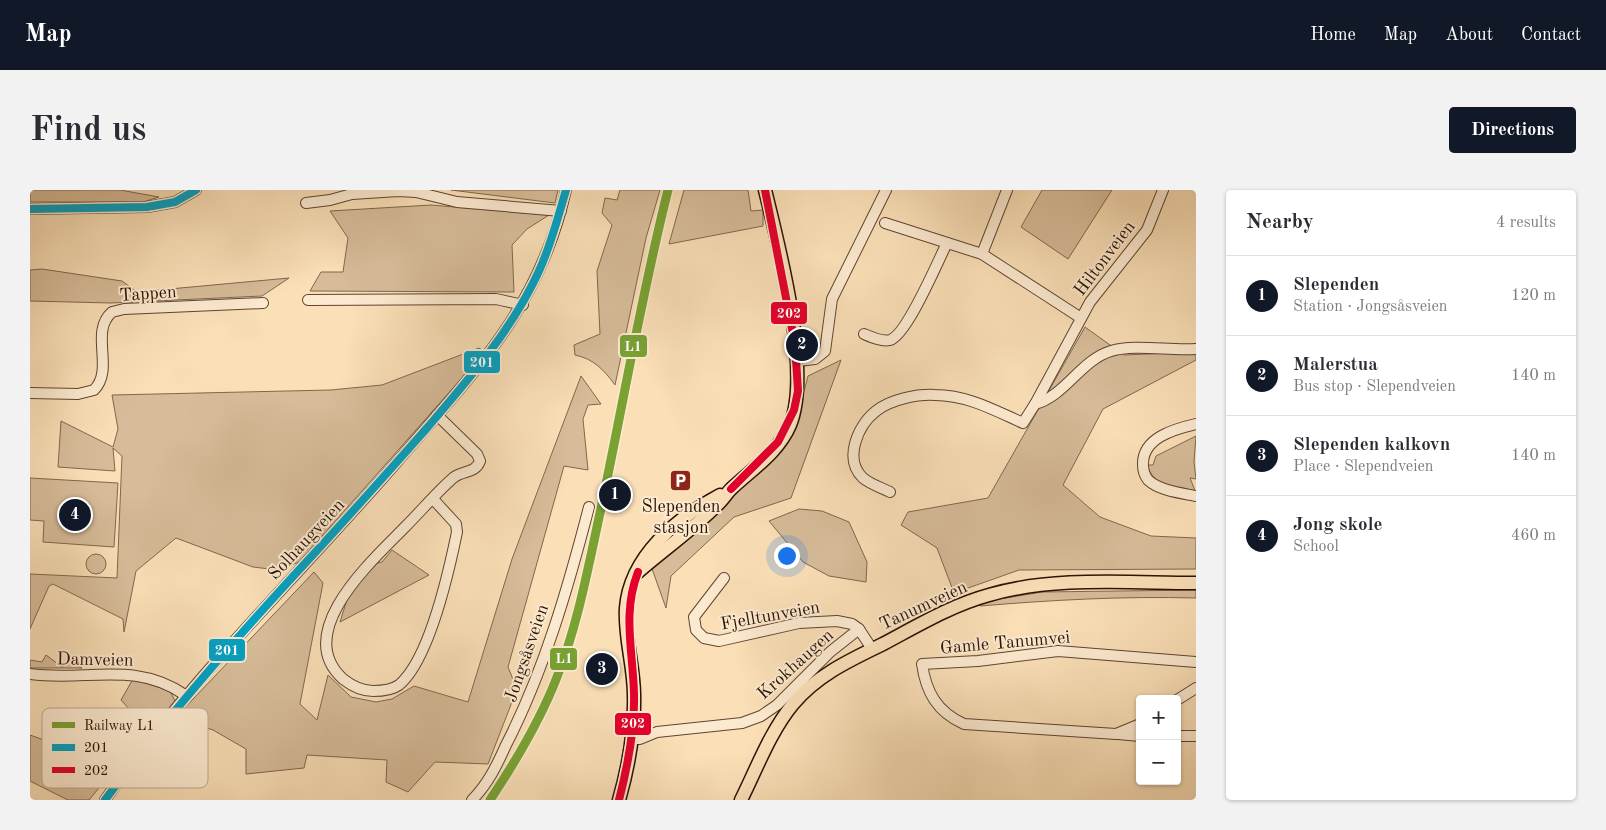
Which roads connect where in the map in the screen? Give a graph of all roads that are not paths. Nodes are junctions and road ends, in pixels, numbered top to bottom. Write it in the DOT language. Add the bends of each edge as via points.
graph roads {
  1 [pos="194,190"];
  2 [pos="566,190"];
  3 [pos="765,190"];
  4 [pos="886,190"];
  5 [pos="1007,190"];
  6 [pos="1163,190"];
  7 [pos="306,203"];
  8 [pos="30,209"];
  9 [pos="561,211"];
  10 [pos="885,223"];
  11 [pos="947,243"];
  12 [pos="982,254"];
  13 [pos="308,300"];
  14 [pos="263,304"];
  15 [pos="522,305"];
  16 [pos="1081,318"];
  17 [pos="864,334"];
  18 [pos="1196,349"];
  19 [pos="798,361"];
  20 [pos="30,393"];
  21 [pos="1035,404"];
  22 [pos="437,415"];
  23 [pos="1196,424"];
  24 [pos="890,492"];
  25 [pos="1196,496"];
  26 [pos="432,499"];
  27 [pos="589,507"];
  28 [pos="724,578"];
  29 [pos="1196,583"];
  30 [pos="859,629"];
  31 [pos="872,649"];
  32 [pos="1196,662"];
  33 [pos="30,674"];
  34 [pos="1196,688"];
  35 [pos="185,695"];
  36 [pos="1181,697"];
  37 [pos="175,708"];
  38 [pos="1136,726"];
  39 [pos="1116,734"];
  40 [pos="1136,736"];
  41 [pos="1181,736"];
  42 [pos="1196,736"];
  43 [pos="633,739"];
  44 [pos="114,788"];
  45 [pos="105,800"];
  46 [pos="472,800"];
  47 [pos="619,800"];
  48 [pos="741,800"];
  1 -- 8 [label="street" via="175,202 147,207"];
  2 -- 9 [label="street, Solhaugveien"];
  3 -- 19 [label="main road"];
  4 -- 19 [label="street" via="832,299 825,351 816,359"];
  5 -- 12 [label="street"];
  6 -- 16 [label="street, Hiltonveien" via="1146,230"];
  7 -- 9 [label="street" via="352,194 398,191 457,202"];
  9 -- 15 [label="street, Solhaugveien" via="541,270"];
  10 -- 11 [label="street, Hiltonveien"];
  11 -- 12 [label="street, Hiltonveien"];
  11 -- 17 [label="street" via="897,336 884,340"];
  12 -- 16 [label="street, Hiltonveien"];
  13 -- 15 [label="street" via="496,299"];
  14 -- 20 [label="street, Tappen" via="112,312 103,324 103,377 100,385 78,394"];
  15 -- 22 [label="street, Solhaugveien" via="496,347"];
  16 -- 21 [label="street, Hiltonveien"];
  18 -- 21 [label="street" via="1110,352 1090,364 1054,396"];
  19 -- 43 [label="main road" via="797,401 786,432 771,452 731,489 663,536 645,555 629,592 626,608 634,688"];
  21 -- 24 [label="street, Hiltonveien" via="1023,422 958,396 920,396 884,406 869,418 853,448 852,459 863,478"];
  22 -- 26 [label="street" via="477,454 480,461 472,472 454,477"];
  22 -- 35 [label="street, Solhaugveien"];
  23 -- 25 [label="street" via="1156,438 1143,458 1143,469 1148,479 1167,490"];
  26 -- 26 [label="street" via="351,583 332,619 327,638 327,659 348,683 364,691 397,687 420,658 457,532 456,524"];
  27 -- 46 [label="street, Jongsåsveien" via="555,623 522,714 492,774"];
  28 -- 30 [label="street, Fjelltunveien" via="694,617 696,630 710,640 732,640 821,620 852,624"];
  29 -- 31 [label="main road, Tanumveien" via="1063,584 1005,591 960,606"];
  30 -- 31 [label="street"];
  30 -- 43 [label="street, Krokhaugen" via="830,652 769,711 742,723 656,732"];
  31 -- 48 [label="main road, Tanumveien" via="824,675 794,703 779,722"];
  32 -- 39 [label="street, Gamle Tanumvei" via="1058,651 922,664 924,679 938,708 964,724"];
  33 -- 35 [label="street, Damveien" via="135,675 173,686"];
  34 -- 36 [label="street"];
  35 -- 37 [label="street, Solhaugveien"];
  38 -- 39 [label="street, Gamle Tanumvei"];
  39 -- 40 [label="street"];
  41 -- 42 [label="street"];
  43 -- 47 [label="main road"];
  44 -- 45 [label="street, Solhaugveien"];
}
